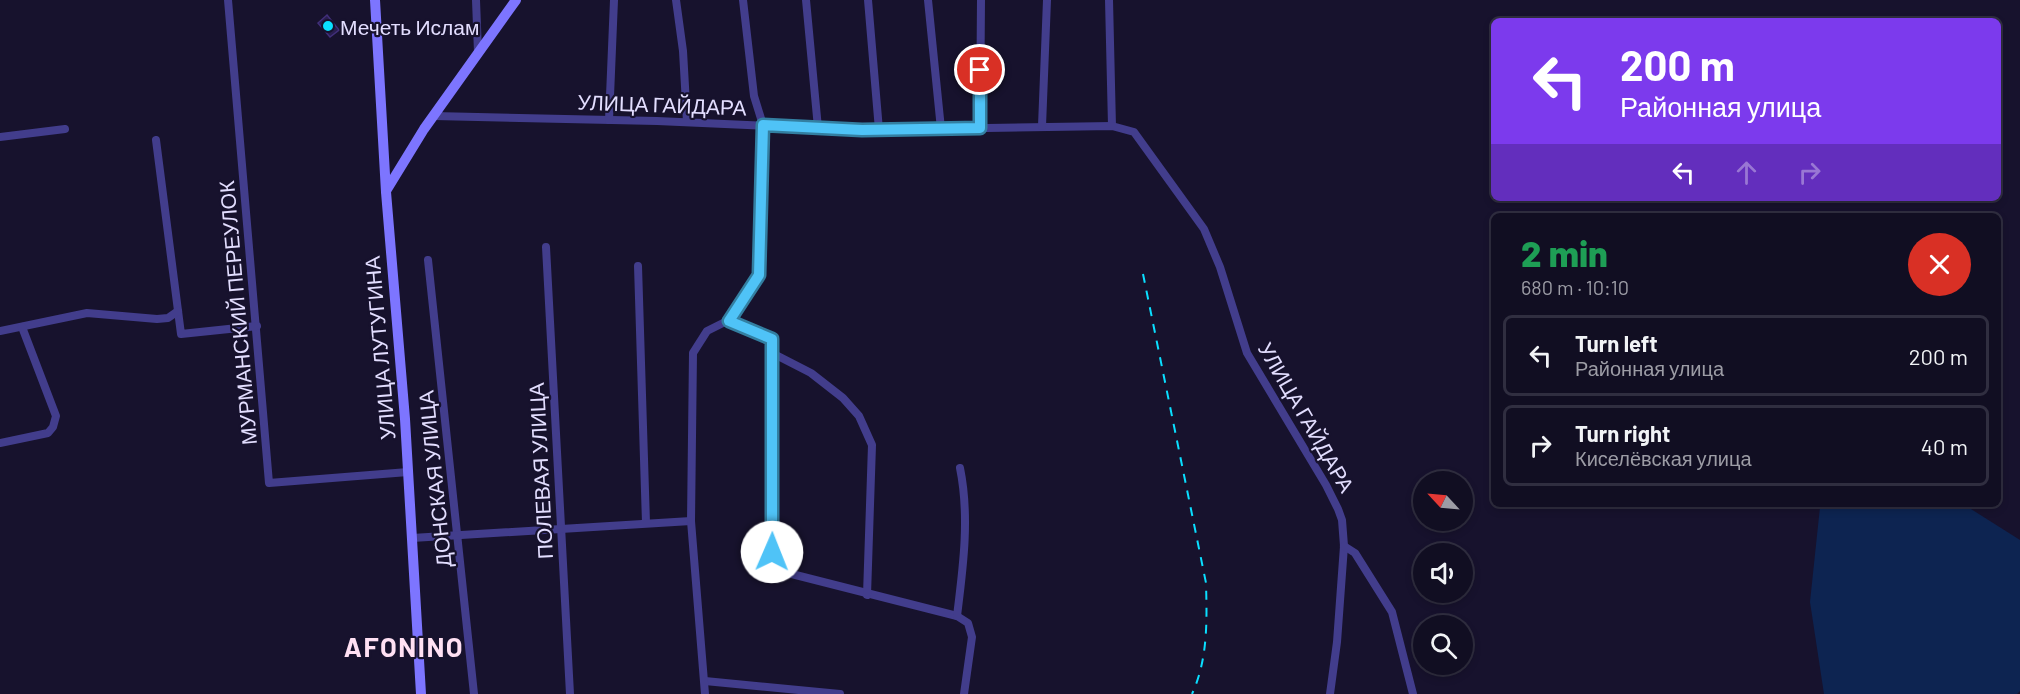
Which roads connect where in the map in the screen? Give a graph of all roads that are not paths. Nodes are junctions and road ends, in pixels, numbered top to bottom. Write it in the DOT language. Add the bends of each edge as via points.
graph roads {
  1 [pos="228,0"];
  2 [pos="375,0"];
  3 [pos="476,0"];
  4 [pos="516,0"];
  5 [pos="614,0"];
  6 [pos="676,0"];
  7 [pos="743,0"];
  8 [pos="806,0"];
  9 [pos="868,0"];
  10 [pos="928,0"];
  11 [pos="981,0"];
  12 [pos="1047,0"];
  13 [pos="1109,0"];
  14 [pos="478,52"];
  15 [pos="434,116"];
  16 [pos="609,120"];
  17 [pos="687,122"];
  18 [pos="763,125"];
  19 [pos="1042,126"];
  20 [pos="1112,126"];
  21 [pos="818,128"];
  22 [pos="980,128"];
  23 [pos="65,129"];
  24 [pos="941,129"];
  25 [pos="879,130"];
  26 [pos="0,137"];
  27 [pos="156,140"];
  28 [pos="386,192"];
  29 [pos="546,247"];
  30 [pos="428,260"];
  31 [pos="638,266"];
  32 [pos="178,311"];
  33 [pos="729,321"];
  34 [pos="22,327"];
  35 [pos="257,327"];
  36 [pos="0,331"];
  37 [pos="774,354"];
  38 [pos="0,443"];
  39 [pos="960,468"];
  40 [pos="408,472"];
  41 [pos="691,521"];
  42 [pos="646,523"];
  43 [pos="561,529"];
  44 [pos="459,536"];
  45 [pos="412,538"];
  46 [pos="1344,546"];
  47 [pos="867,595"];
  48 [pos="957,616"];
  49 [pos="705,681"];
  50 [pos="421,694"];
  51 [pos="474,694"];
  52 [pos="570,694"];
  53 [pos="705,694"];
  54 [pos="840,694"];
  55 [pos="964,694"];
  56 [pos="1330,694"];
  57 [pos="1413,694"];
  1 -- 35 [label="street, МУРМАНСКИЙ ПЕРЕУЛОК"];
  2 -- 28 [label="main road, УЛИЦА ЛУТУГИНА"];
  3 -- 14 [label="street"];
  4 -- 14 [label="main road"];
  5 -- 16 [label="street"];
  6 -- 17 [label="street"];
  7 -- 18 [label="street" via="754,96"];
  8 -- 21 [label="street"];
  9 -- 25 [label="street"];
  10 -- 24 [label="street"];
  11 -- 22 [label="street"];
  12 -- 19 [label="street"];
  13 -- 20 [label="street"];
  14 -- 15 [label="main road"];
  15 -- 16 [label="street, УЛИЦА ГАЙДАРА"];
  15 -- 28 [label="main road"];
  16 -- 17 [label="street, УЛИЦА ГАЙДАРА"];
  17 -- 18 [label="street, УЛИЦА ГАЙДАРА"];
  18 -- 21 [label="street, УЛИЦА ГАЙДАРА"];
  18 -- 33 [label="street" via="759,275"];
  19 -- 20 [label="street, УЛИЦА ГАЙДАРА"];
  19 -- 22 [label="street, УЛИЦА ГАЙДАРА"];
  20 -- 46 [label="street, УЛИЦА ГАЙДАРА" via="1134,132 1204,229 1246,353 1334,501 1342,520"];
  21 -- 25 [label="street, УЛИЦА ГАЙДАРА"];
  22 -- 24 [label="street, УЛИЦА ГАЙДАРА"];
  23 -- 26 [label="street"];
  24 -- 25 [label="street, УЛИЦА ГАЙДАРА"];
  27 -- 32 [label="street"];
  28 -- 40 [label="main road, УЛИЦА ЛУТУГИНА"];
  29 -- 43 [label="street, ПОЛЕВАЯ УЛИЦА"];
  30 -- 44 [label="street, ДОНСКАЯ УЛИЦА"];
  31 -- 42 [label="street"];
  32 -- 34 [label="street" via="157,319 87,313"];
  32 -- 35 [label="street" via="181,334"];
  33 -- 37 [label="street" via="772,339"];
  33 -- 41 [label="street" via="707,331 693,352"];
  34 -- 36 [label="street"];
  34 -- 38 [label="street" via="56,416 48,433"];
  35 -- 40 [label="street, МУРМАНСКИЙ ПЕРЕУЛОК" via="269,483"];
  37 -- 47 [label="street" via="811,374 843,398 859,416 872,445"];
  37 -- 47 [label="street" via="772,569"];
  39 -- 48 [label="street" via="965,514 964,565"];
  40 -- 45 [label="main road, УЛИЦА ЛУТУГИНА"];
  41 -- 42 [label="street"];
  41 -- 49 [label="street"];
  42 -- 43 [label="street"];
  43 -- 44 [label="street"];
  43 -- 52 [label="street, ПОЛЕВАЯ УЛИЦА"];
  44 -- 45 [label="street"];
  44 -- 51 [label="street, ДОНСКАЯ УЛИЦА"];
  45 -- 50 [label="main road, УЛИЦА ЛУТУГИНА"];
  46 -- 56 [label="street, УЛИЦА ГАЙДАРА"];
  46 -- 57 [label="street" via="1355,553 1392,612"];
  47 -- 48 [label="street"];
  48 -- 55 [label="street" via="968,623 972,637"];
  49 -- 53 [label="street"];
  49 -- 54 [label="street"];
}
